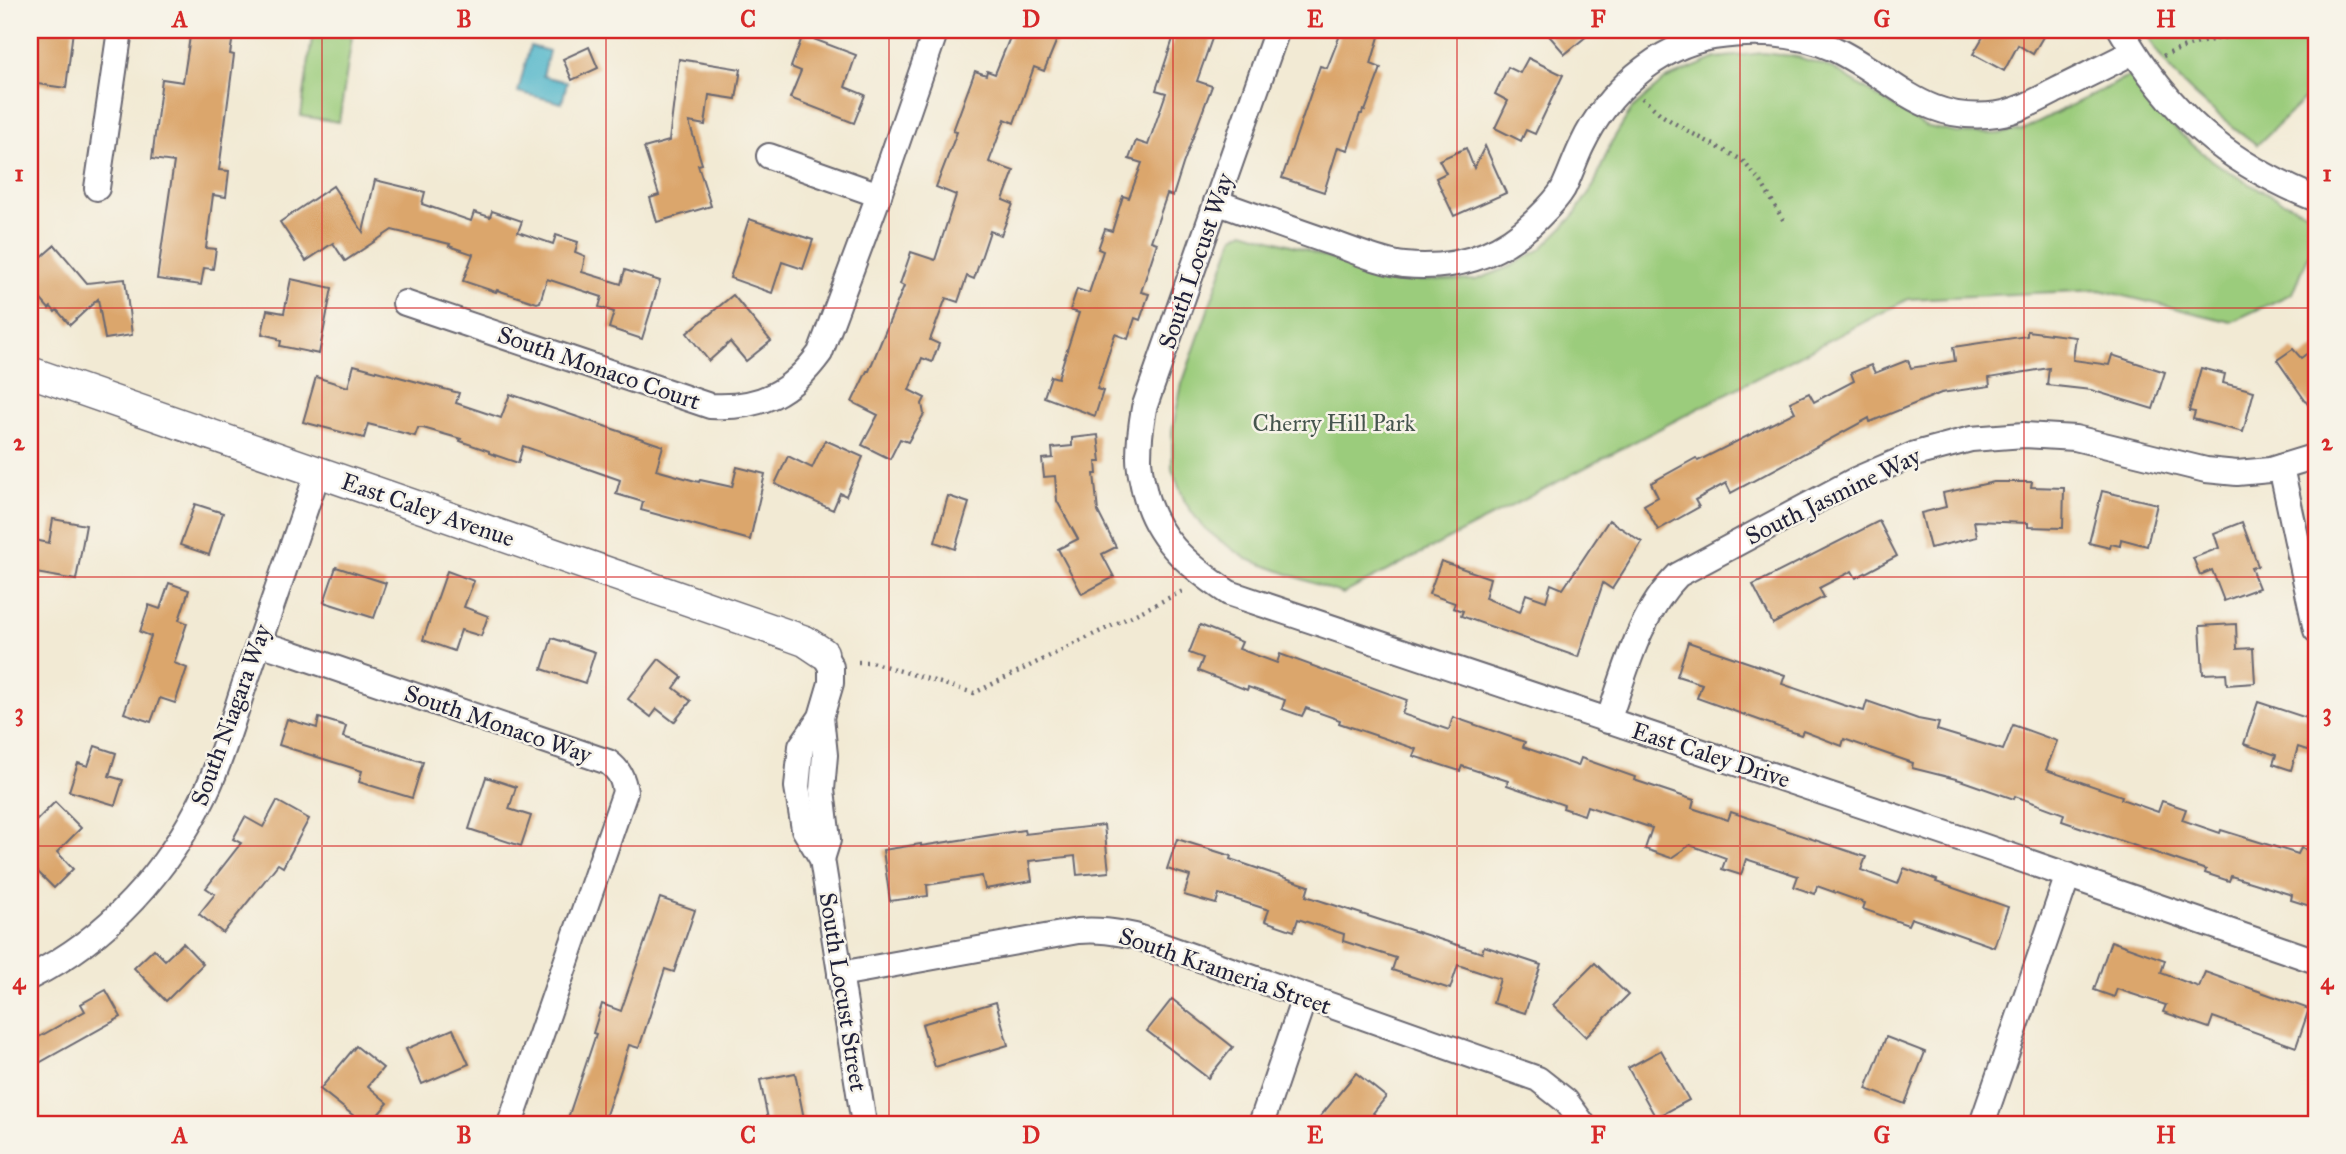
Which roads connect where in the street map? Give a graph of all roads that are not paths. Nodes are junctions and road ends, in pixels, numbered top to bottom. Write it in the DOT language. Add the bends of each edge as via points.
graph roads {
  1 [pos="120,30"];
  2 [pos="936,30"];
  3 [pos="1277,30"];
  4 [pos="2121,30"];
  5 [pos="2133,52"];
  6 [pos="769,156"];
  7 [pos="97,188"];
  8 [pos="879,195"];
  9 [pos="2316,200"];
  10 [pos="1216,202"];
  11 [pos="405,303"];
  12 [pos="30,372"];
  13 [pos="2316,456"];
  14 [pos="2281,467"];
  15 [pos="318,472"];
  16 [pos="1145,496"];
  17 [pos="2316,631"];
  18 [pos="259,643"];
  19 [pos="823,653"];
  20 [pos="1608,721"];
  21 [pos="2068,876"];
  22 [pos="2316,961"];
  23 [pos="840,974"];
  24 [pos="30,977"];
  25 [pos="1304,998"];
  26 [pos="510,1124"];
  27 [pos="864,1124"];
  28 [pos="1261,1124"];
  29 [pos="1583,1124"];
  30 [pos="1982,1124"];
  1 -- 7 [label="street"];
  2 -- 8 [label="street, South Monaco Court"];
  3 -- 10 [label="street, South Locust Way"];
  4 -- 5 [label="street"];
  5 -- 9 [label="street" via="2157,87 2225,151"];
  5 -- 10 [label="street" via="2030,104 2000,114 1972,116 1927,106 1812,41 1747,33 1709,38 1674,51 1627,82 1599,115 1551,206 1519,237 1461,263 1387,262"];
  6 -- 8 [label="street"];
  8 -- 11 [label="street, South Monaco Court" via="820,353 788,388 748,405 710,406"];
  10 -- 16 [label="street, South Locust Way" via="1144,408 1138,460"];
  12 -- 15 [label="street, East Caley Avenue"];
  13 -- 14 [label="street, South Jasmine Way"];
  14 -- 17 [label="street"];
  14 -- 20 [label="street, South Jasmine Way" via="2237,473 2206,470 2075,438 2024,435 1971,439 1915,454 1855,480 1678,575 1661,591 1646,617"];
  15 -- 18 [label="street, South Niagara Way"];
  15 -- 19 [label="street, East Caley Avenue" via="805,641"];
  16 -- 20 [label="street, East Caley Drive" via="1174,549 1229,593"];
  18 -- 24 [label="street, South Niagara Way" via="207,790 180,842 113,921 81,947"];
  18 -- 26 [label="street, South Monaco Way" via="608,762 624,780 625,792"];
  19 -- 23 [label="street, South Locust Street" via="831,667 831,683 821,717 828,839 822,859"];
  20 -- 21 [label="street, East Caley Drive"];
  21 -- 22 [label="street, East Caley Drive"];
  21 -- 30 [label="street"];
  23 -- 25 [label="street, South Krameria Street" via="1096,930 1135,936"];
  23 -- 27 [label="street, South Locust Street"];
  25 -- 28 [label="street"];
  25 -- 29 [label="street, South Krameria Street" via="1538,1079 1566,1101"];
}
